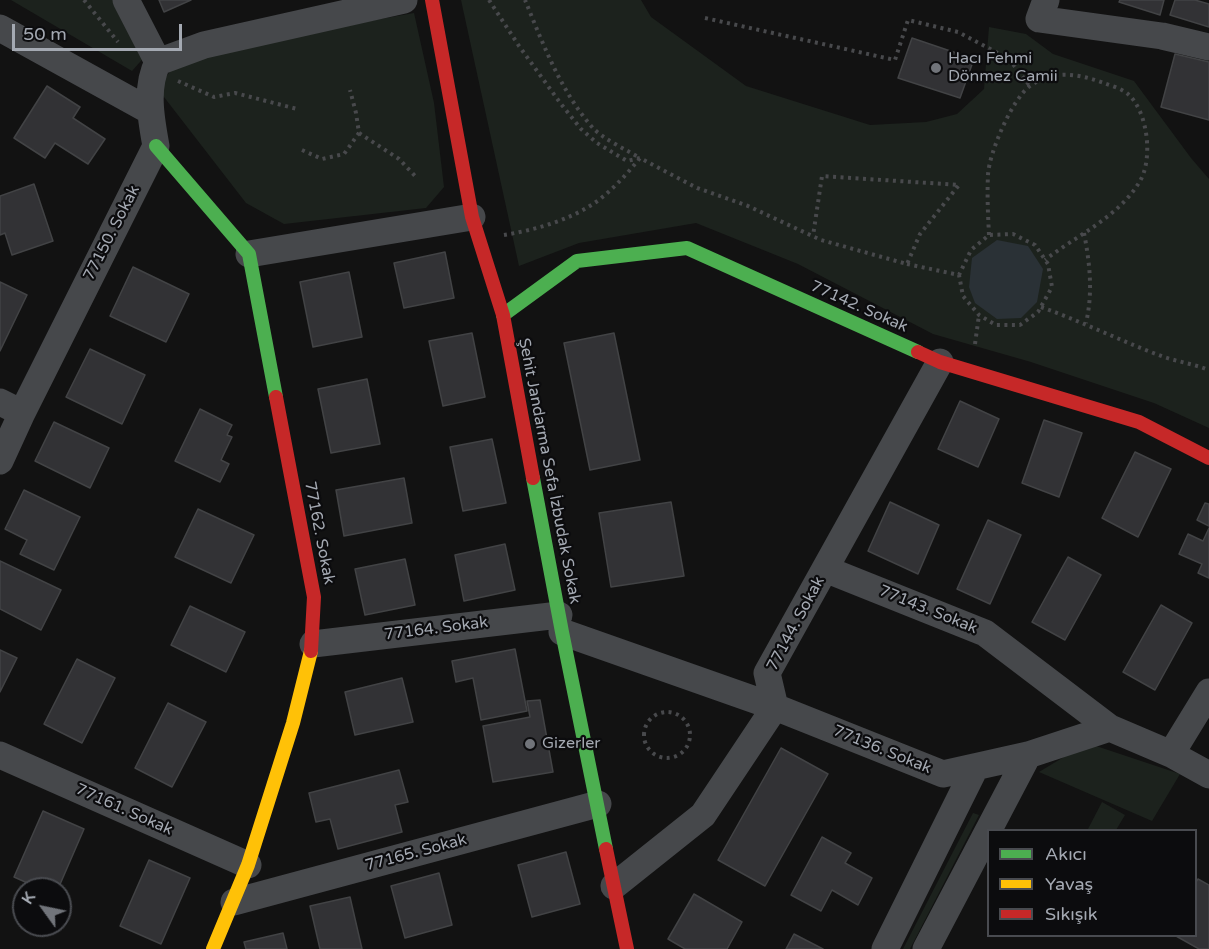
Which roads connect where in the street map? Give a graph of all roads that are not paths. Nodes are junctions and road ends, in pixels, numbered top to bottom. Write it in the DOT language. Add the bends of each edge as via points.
graph roads {
  1 [pos="126,0"];
  2 [pos="404,0"];
  3 [pos="432,0"];
  4 [pos="1046,0"];
  5 [pos="0,28"];
  6 [pos="1209,47"];
  7 [pos="164,70"];
  8 [pos="150,111"];
  9 [pos="156,146"];
  10 [pos="472,217"];
  11 [pos="249,254"];
  12 [pos="503,315"];
  13 [pos="940,362"];
  14 [pos="11,407"];
  15 [pos="1209,458"];
  16 [pos="0,461"];
  17 [pos="825,569"];
  18 [pos="561,623"];
  19 [pos="313,644"];
  20 [pos="1209,692"];
  21 [pos="775,707"];
  22 [pos="1110,728"];
  23 [pos="1171,754"];
  24 [pos="0,755"];
  25 [pos="1028,755"];
  26 [pos="975,768"];
  27 [pos="1209,775"];
  28 [pos="598,804"];
  29 [pos="989,829"];
  30 [pos="987,833"];
  31 [pos="248,865"];
  32 [pos="614,886"];
  33 [pos="234,902"];
  34 [pos="213,948"];
  35 [pos="627,949"];
  36 [pos="885,949"];
  37 [pos="926,949"];
  1 -- 7 [label="street"];
  2 -- 7 [label="street" via="204,45"];
  3 -- 10 [label="street, Şehit Jandarma Sefa İzbudak Sokak"];
  4 -- 6 [label="street" via="1039,18"];
  5 -- 8 [label="street"];
  7 -- 8 [label="street" via="154,70"];
  8 -- 9 [label="street"];
  9 -- 11 [label="street"];
  9 -- 14 [label="street, 77150. Sokak"];
  10 -- 11 [label="street"];
  10 -- 12 [label="street, Şehit Jandarma Sefa İzbudak Sokak"];
  11 -- 19 [label="street, 77162. Sokak" via="314,597"];
  12 -- 13 [label="street, 77142. Sokak" via="577,261 687,248"];
  12 -- 18 [label="street, Şehit Jandarma Sefa İzbudak Sokak"];
  13 -- 15 [label="street, 77142. Sokak" via="1139,422"];
  13 -- 17 [label="street, 77144. Sokak"];
  14 -- 16 [label="street, 77150. Sokak"];
  17 -- 21 [label="street, 77144. Sokak" via="767,673"];
  17 -- 22 [label="street, 77143. Sokak" via="985,633"];
  18 -- 19 [label="street, 77164. Sokak"];
  18 -- 21 [label="street, 77136. Sokak"];
  18 -- 28 [label="street, Şehit Jandarma Sefa İzbudak Sokak"];
  19 -- 31 [label="street, 77162. Sokak" via="293,723"];
  20 -- 23 [label="street"];
  21 -- 26 [label="street, 77136. Sokak" via="943,774"];
  21 -- 32 [label="street" via="703,815"];
  22 -- 23 [label="street"];
  22 -- 25 [label="street, 77136. Sokak"];
  23 -- 27 [label="street"];
  24 -- 31 [label="street, 77161. Sokak"];
  25 -- 26 [label="street, 77136. Sokak"];
  25 -- 29 [label="street"];
  26 -- 36 [label="street"];
  28 -- 32 [label="street, Şehit Jandarma Sefa İzbudak Sokak"];
  28 -- 33 [label="street, 77165. Sokak"];
  30 -- 37 [label="street"];
  31 -- 33 [label="street, 77162. Sokak"];
  32 -- 35 [label="street, Şehit Jandarma Sefa İzbudak Sokak"];
  33 -- 34 [label="street, 77162. Sokak"];
}
